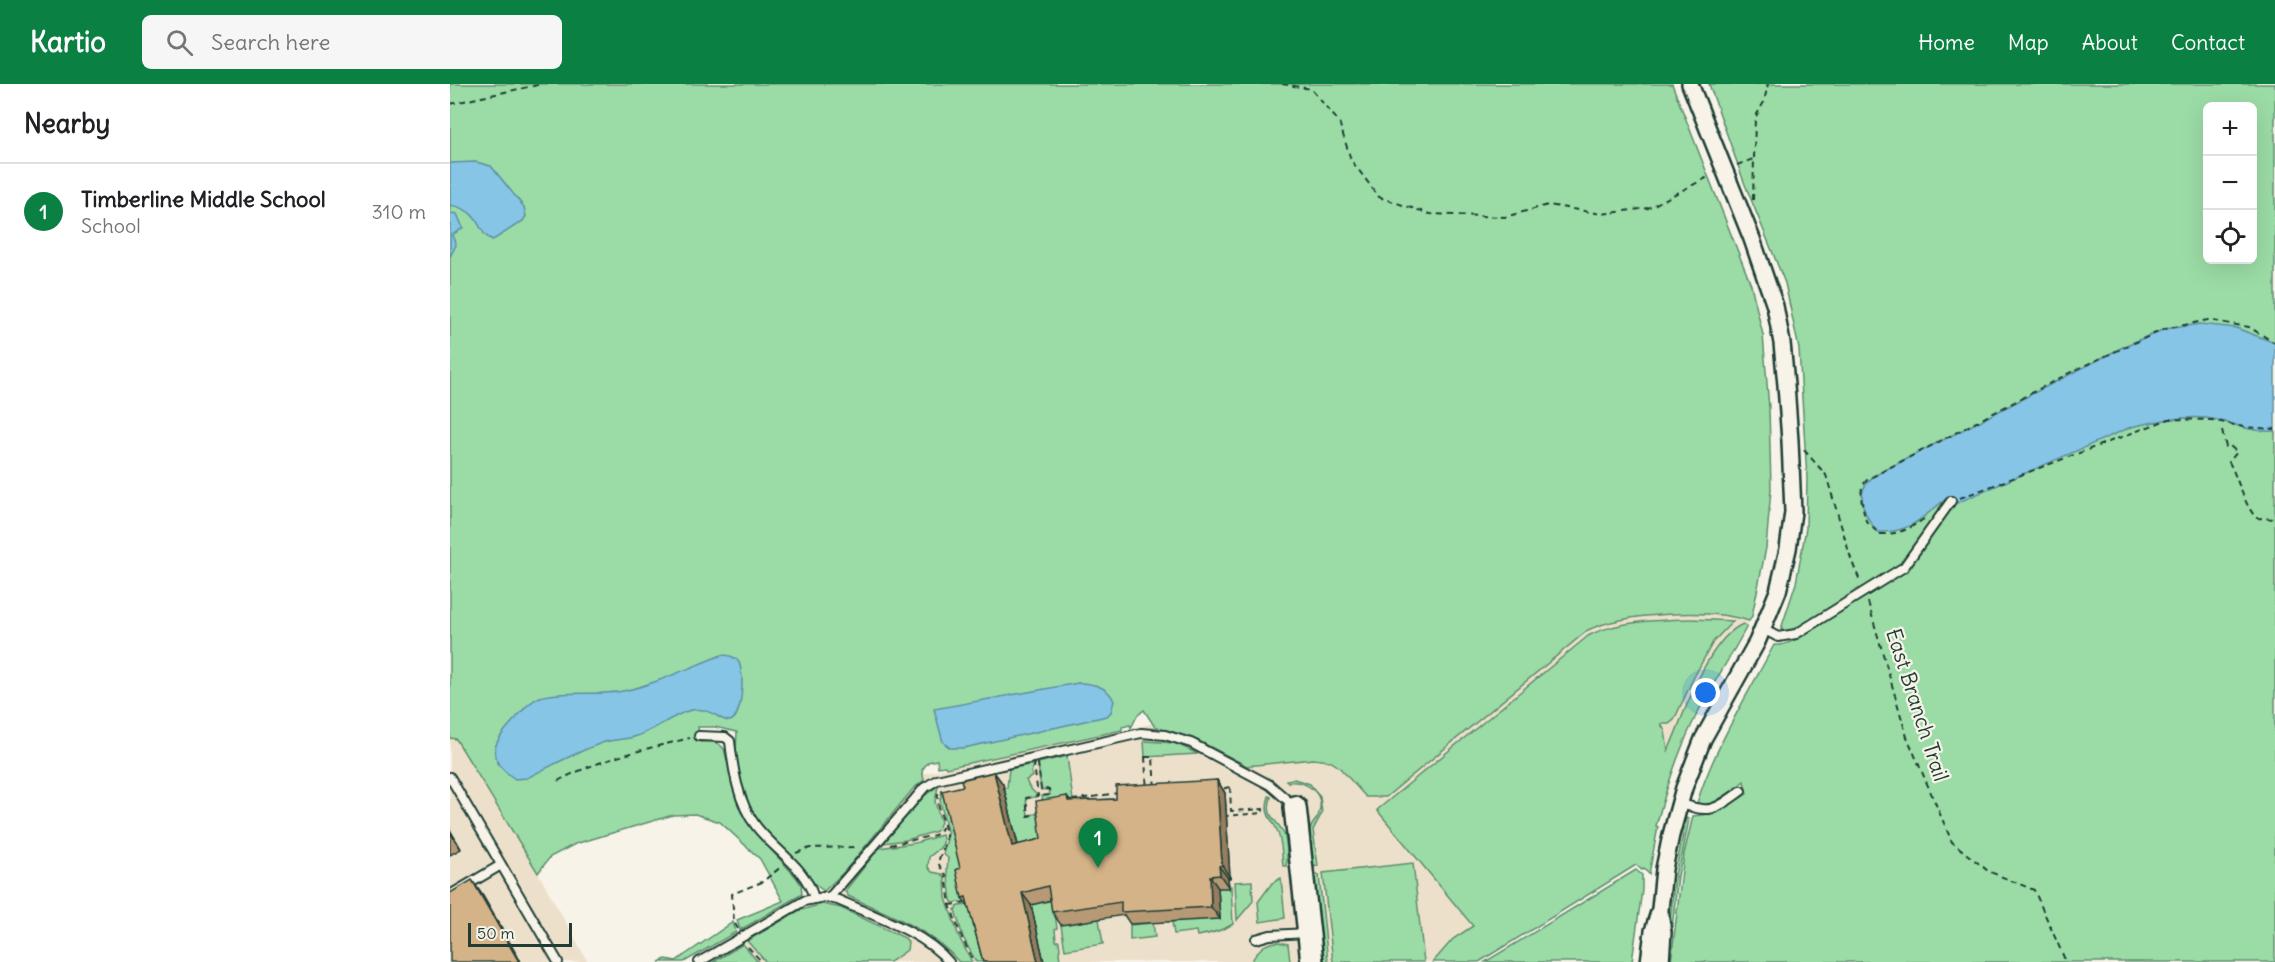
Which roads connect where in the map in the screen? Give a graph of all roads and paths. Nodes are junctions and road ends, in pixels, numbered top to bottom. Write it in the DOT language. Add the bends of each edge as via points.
graph roads {
  1 [pos="542,84"];
  2 [pos="1282,84"];
  3 [pos="1690,84"];
  4 [pos="1768,84"];
  5 [pos="450,104"];
  6 [pos="1753,159"];
  7 [pos="1737,165"];
  8 [pos="1710,176"];
  9 [pos="1753,200"];
  10 [pos="2275,343"];
  11 [pos="2275,429"];
  12 [pos="2222,431"];
  13 [pos="1806,450"];
  14 [pos="1951,501"];
  15 [pos="2275,519"];
  16 [pos="1865,592"];
  17 [pos="1763,629"];
  18 [pos="699,736"];
  19 [pos="1034,764"];
  20 [pos="450,777"];
  21 [pos="558,781"];
  22 [pos="1230,787"];
  23 [pos="1741,791"];
  24 [pos="938,793"];
  25 [pos="1181,793"];
  26 [pos="1680,803"];
  27 [pos="1295,807"];
  28 [pos="944,824"];
  29 [pos="889,845"];
  30 [pos="855,848"];
  31 [pos="789,859"];
  32 [pos="501,865"];
  33 [pos="450,895"];
  34 [pos="814,898"];
  35 [pos="829,898"];
  36 [pos="969,903"];
  37 [pos="950,906"];
  38 [pos="1660,909"];
  39 [pos="738,931"];
  40 [pos="1308,933"];
  41 [pos="1256,939"];
  42 [pos="749,948"];
  43 [pos="558,962"];
  44 [pos="699,962"];
  45 [pos="762,962"];
  46 [pos="950,962"];
  47 [pos="974,962"];
  48 [pos="1312,962"];
  49 [pos="1649,962"];
  50 [pos="1661,962"];
  51 [pos="2066,962"];
  1 -- 5 [label="path"];
  2 -- 8 [label="path" via="1311,89 1339,122 1351,160 1379,197 1430,214 1505,217 1548,205 1602,214 1648,208"];
  3 -- 17 [label="street" via="1768,283 1782,343 1793,512 1783,573"];
  4 -- 6 [label="path" via="1755,118"];
  6 -- 7 [label="path"];
  6 -- 9 [label="path"];
  10 -- 14 [label="path" via="2249,327 2208,320 2165,329 2077,369 1876,473 1862,486 1866,521 1879,534 1906,531"];
  11 -- 14 [label="path" via="2212,420 2169,419"];
  12 -- 15 [label="path" via="2226,447 2237,452 2229,462 2247,506 2256,518"];
  13 -- 16 [label="path, East Branch Trail" via="1826,475"];
  14 -- 16 [label="lane" via="1904,567"];
  16 -- 17 [label="lane" via="1796,634 1778,637"];
  16 -- 51 [label="path, East Branch Trail" via="1907,738 1953,842 1988,871 2034,890"];
  17 -- 26 [label="street" via="1703,739"];
  18 -- 21 [label="path" via="603,762"];
  18 -- 31 [label="lane" via="725,736 730,741 745,806 755,825"];
  19 -- 19 [label="path" via="1038,763 1041,790 1049,789 1050,795 1042,796 1050,851 1021,858 1020,855 1046,849 1041,813 1028,816 1026,798 1038,796"];
  20 -- 32 [label="lane"];
  22 -- 22 [label="path" via="1231,811 1263,808 1263,813 1224,816 1225,788"];
  23 -- 26 [label="lane" via="1713,810 1695,810"];
  24 -- 28 [label="path"];
  25 -- 25 [label="path" via="1125,798 1125,811 1076,813 1073,800 1147,792 1146,757 1153,757 1155,791"];
  26 -- 38 [label="street" via="1664,869"];
  27 -- 35 [label="lane" via="1270,785 1191,743 1165,735 1141,734 938,780 924,788"];
  27 -- 40 [label="street"];
  28 -- 29 [label="path" via="935,835"];
  28 -- 37 [label="path" via="945,842 938,863 946,876"];
  30 -- 31 [label="path" via="810,848"];
  31 -- 34 [label="lane" via="809,884"];
  31 -- 39 [label="path" via="762,882 732,894"];
  32 -- 33 [label="lane"];
  32 -- 43 [label="lane"];
  34 -- 35 [label="lane"];
  34 -- 44 [label="lane"];
  35 -- 46 [label="lane" via="922,939"];
  36 -- 37 [label="path"];
  37 -- 47 [label="path"];
  38 -- 49 [label="street"];
  38 -- 50 [label="street"];
  40 -- 41 [label="lane"];
  40 -- 48 [label="street"];
  42 -- 45 [label="path"];
}
